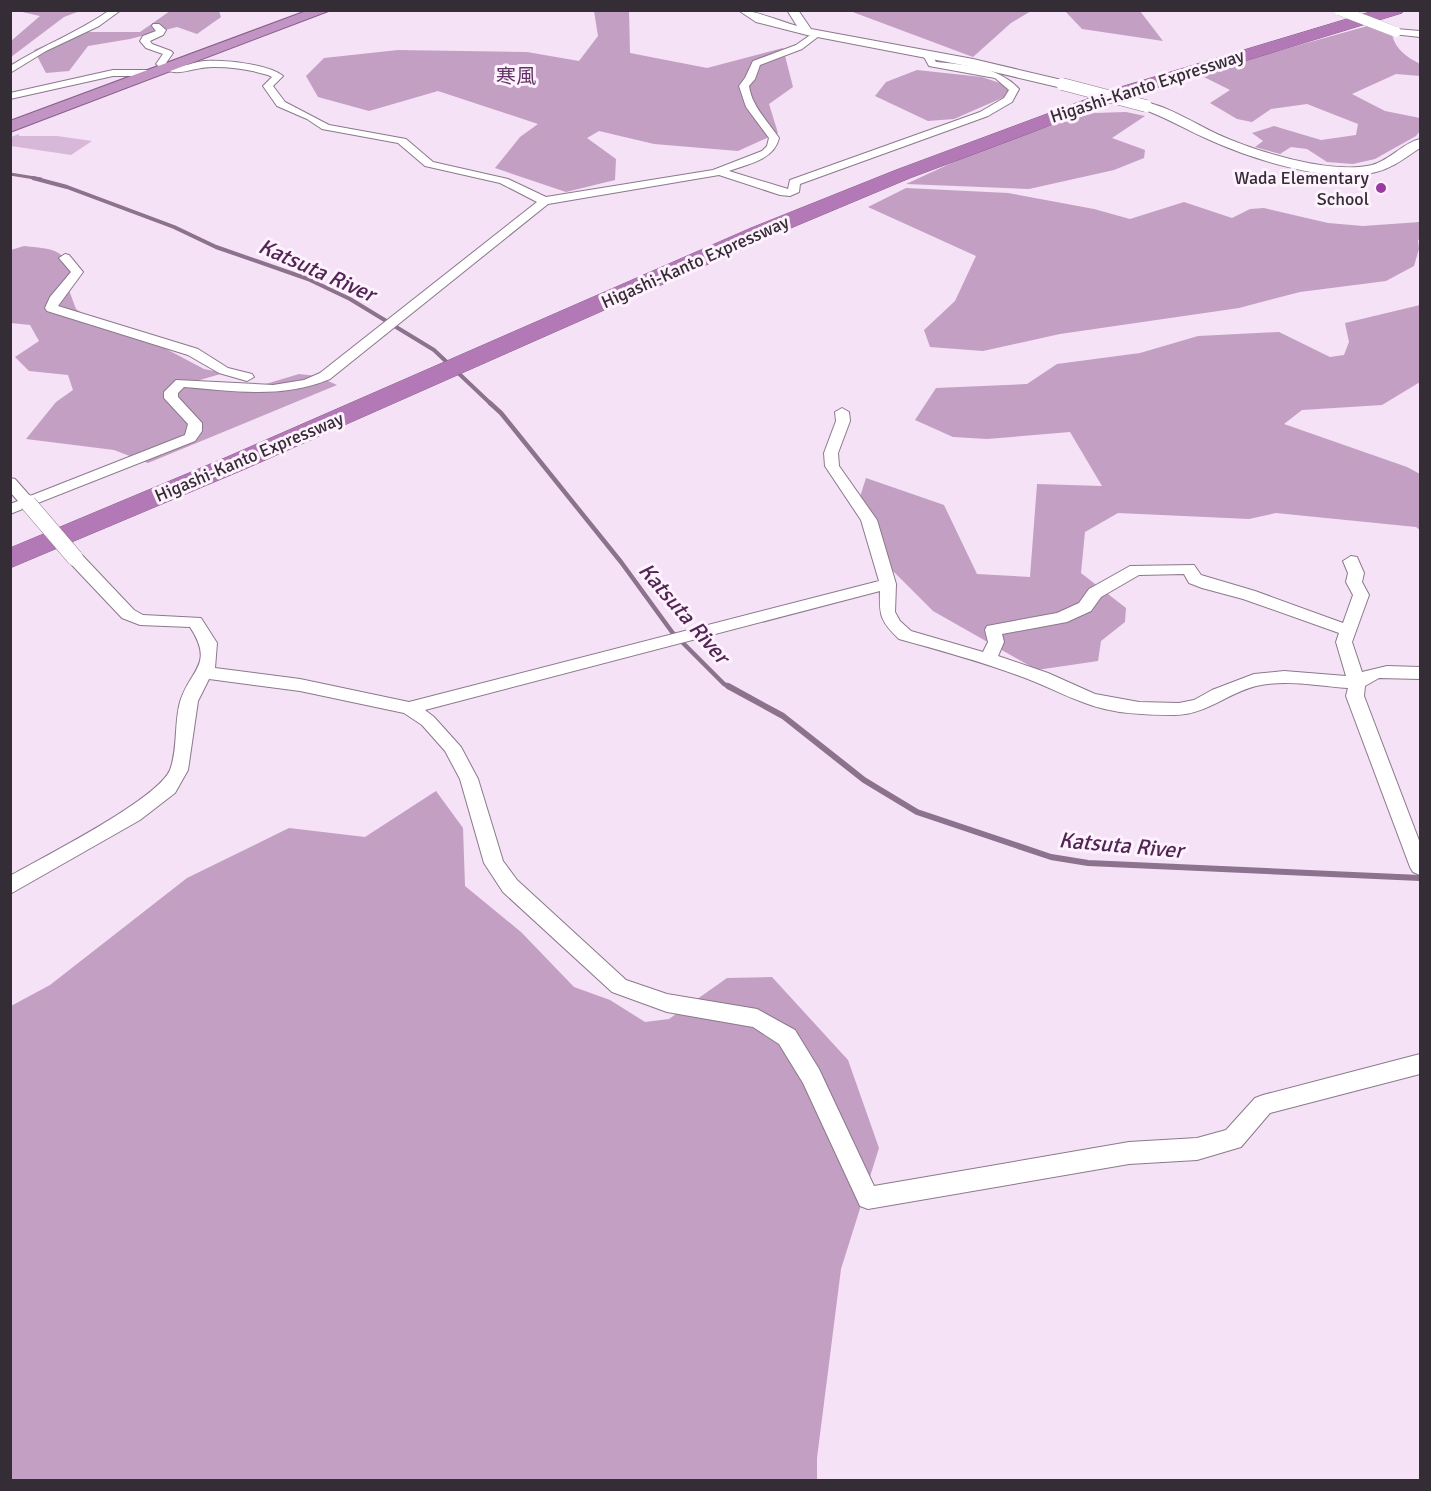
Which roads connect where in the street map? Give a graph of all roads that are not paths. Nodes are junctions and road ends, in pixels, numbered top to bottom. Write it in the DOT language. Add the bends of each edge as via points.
graph roads {
  1 [pos="117,10"];
  2 [pos="324,10"];
  3 [pos="743,10"];
  4 [pos="792,10"];
  5 [pos="1339,10"];
  6 [pos="1364,10"];
  7 [pos="1396,10"];
  8 [pos="156,26"];
  9 [pos="812,33"];
  10 [pos="1420,34"];
  11 [pos="928,55"];
  12 [pos="10,70"];
  13 [pos="164,70"];
  14 [pos="10,96"];
  15 [pos="10,127"];
  16 [pos="1420,143"];
  17 [pos="720,172"];
  18 [pos="819,200"];
  19 [pos="545,201"];
  20 [pos="65,258"];
  21 [pos="325,376"];
  22 [pos="342,383"];
  23 [pos="842,412"];
  24 [pos="311,421"];
  25 [pos="10,482"];
  26 [pos="28,503"];
  27 [pos="10,510"];
  28 [pos="10,537"];
  29 [pos="10,559"];
  30 [pos="1351,561"];
  31 [pos="888,584"];
  32 [pos="1346,630"];
  33 [pos="988,659"];
  34 [pos="204,672"];
  35 [pos="1420,673"];
  36 [pos="1357,683"];
  37 [pos="409,708"];
  38 [pos="1420,867"];
  39 [pos="10,886"];
  40 [pos="1420,1064"];
  1 -- 12 [label="street"];
  2 -- 13 [label="highway"];
  3 -- 9 [label="street" via="760,20"];
  4 -- 9 [label="street"];
  5 -- 10 [label="street, bridge" via="1396,32"];
  6 -- 18 [label="highway, Higashi-Kanto Expressway" via="1105,86 991,126"];
  7 -- 18 [label="highway, Higashi-Kanto Expressway" via="1120,93"];
  8 -- 13 [label="street" via="160,33 145,40 149,46 168,53 161,64"];
  9 -- 11 [label="street"];
  9 -- 17 [label="street" via="799,47 756,63 744,93 774,138 772,147 753,160"];
  11 -- 16 [label="street, bridge" via="1146,106 1243,149 1335,170 1361,171 1381,166"];
  11 -- 17 [label="street" via="932,64 998,76 1014,89 1008,100 984,114 794,182 795,190 790,193"];
  13 -- 14 [label="street" via="113,73"];
  13 -- 15 [label="highway"];
  13 -- 19 [label="street" via="179,71 208,64 269,72 278,76 268,86 280,104 308,115 324,127 399,140 414,147 421,160 429,164 504,182"];
  17 -- 19 [label="street"];
  18 -- 24 [label="highway, Higashi-Kanto Expressway"];
  19 -- 21 [label="street"];
  20 -- 21 [label="street" via="77,272 51,308 193,352 230,375"];
  21 -- 22 [label="street"];
  21 -- 26 [label="street" via="295,387 268,389 181,383 171,392 171,398 195,423 190,438"];
  23 -- 31 [label="street" via="843,422 831,453 832,466 869,520"];
  24 -- 28 [label="highway, Higashi-Kanto Expressway"];
  24 -- 29 [label="highway, Higashi-Kanto Expressway"];
  25 -- 26 [label="street"];
  26 -- 27 [label="street"];
  26 -- 34 [label="street, bridge" via="128,614 140,620 195,622 209,643"];
  30 -- 32 [label="street" via="1356,573 1354,582 1361,595"];
  31 -- 33 [label="street" via="887,612 905,635"];
  31 -- 37 [label="street"];
  32 -- 33 [label="street" via="1281,605 1208,584 1196,579 1188,569 1136,570 1095,593 1085,607 1061,618 993,630 996,642"];
  32 -- 36 [label="street" via="1344,642"];
  33 -- 36 [label="street" via="1091,699 1139,708 1199,705 1254,680 1284,677"];
  34 -- 37 [label="street" via="300,684"];
  34 -- 39 [label="street" via="189,701 178,770 168,788 133,815"];
  35 -- 36 [label="street" via="1380,671"];
  36 -- 38 [label="street" via="1355,696"];
  37 -- 40 [label="street" via="428,721 452,747 472,788 494,864 510,886 620,986 667,1003 757,1018 787,1037 811,1076 868,1198 1129,1153 1197,1149 1233,1139 1263,1105"];
}
